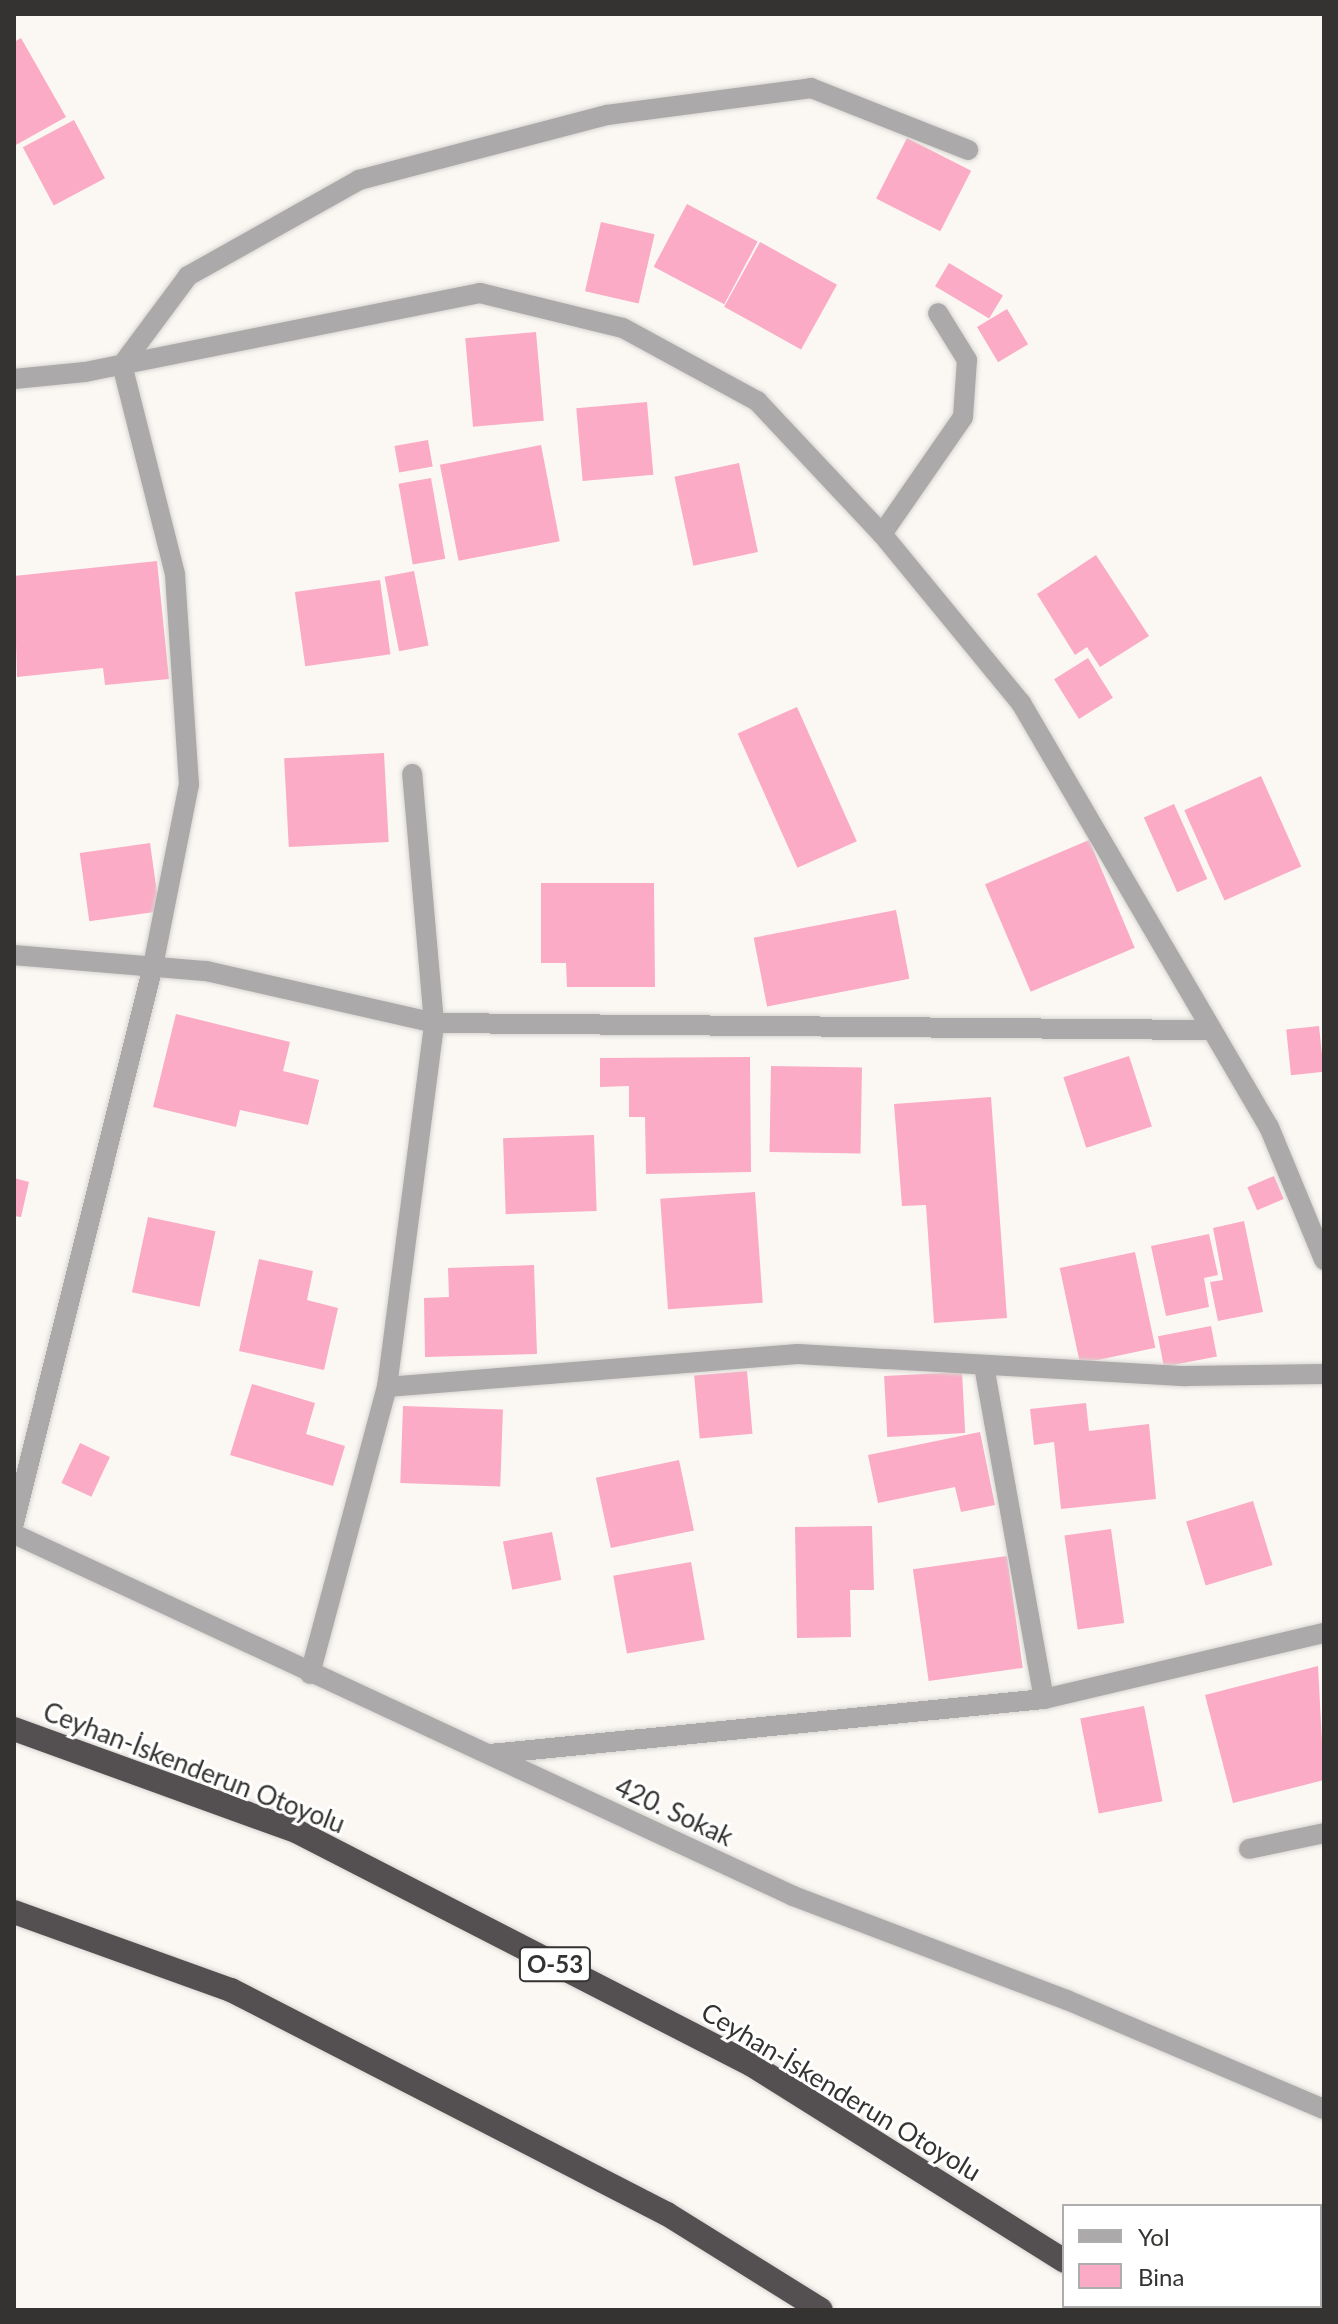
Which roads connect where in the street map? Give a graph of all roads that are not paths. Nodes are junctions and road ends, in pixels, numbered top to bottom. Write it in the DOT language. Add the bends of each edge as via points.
graph roads {
  1 [pos="968,150"];
  2 [pos="938,313"];
  3 [pos="122,365"];
  4 [pos="14,379"];
  5 [pos="882,534"];
  6 [pos="412,774"];
  7 [pos="14,955"];
  8 [pos="153,966"];
  9 [pos="434,1023"];
  10 [pos="1209,1030"];
  11 [pos="1324,1260"];
  12 [pos="984,1366"];
  13 [pos="1324,1374"];
  14 [pos="387,1387"];
  15 [pos="14,1523"];
  16 [pos="14,1534"];
  17 [pos="1324,1633"];
  18 [pos="310,1674"];
  19 [pos="1044,1699"];
  20 [pos="14,1729"];
  21 [pos="488,1755"];
  22 [pos="1324,1833"];
  23 [pos="1249,1849"];
  24 [pos="14,1912"];
  25 [pos="1324,2109"];
  26 [pos="1062,2260"];
  27 [pos="821,2310"];
  1 -- 3 [label="street" via="811,88 607,115 359,180 188,276"];
  2 -- 5 [label="street" via="967,360 963,417"];
  3 -- 4 [label="street"];
  3 -- 5 [label="street" via="480,293 623,328 757,401"];
  3 -- 8 [label="street" via="175,574 189,785"];
  5 -- 10 [label="street" via="1021,703"];
  6 -- 9 [label="street"];
  7 -- 8 [label="street"];
  8 -- 9 [label="street" via="206,971"];
  8 -- 15 [label="street"];
  9 -- 10 [label="street"];
  9 -- 14 [label="street"];
  10 -- 11 [label="street" via="1269,1127"];
  12 -- 13 [label="street"];
  12 -- 14 [label="street" via="798,1354"];
  12 -- 19 [label="street"];
  14 -- 18 [label="street"];
  16 -- 18 [label="street, 420. Sokak"];
  17 -- 19 [label="street"];
  18 -- 21 [label="street, 420. Sokak"];
  19 -- 21 [label="street"];
  20 -- 26 [label="highway, Ceyhan-İskenderun Otoyolu / O-53" via="298,1832 752,2065"];
  21 -- 25 [label="street, 420. Sokak" via="793,1896 1067,2000"];
  22 -- 23 [label="street"];
  24 -- 27 [label="highway" via="231,1990 667,2214"];
}
